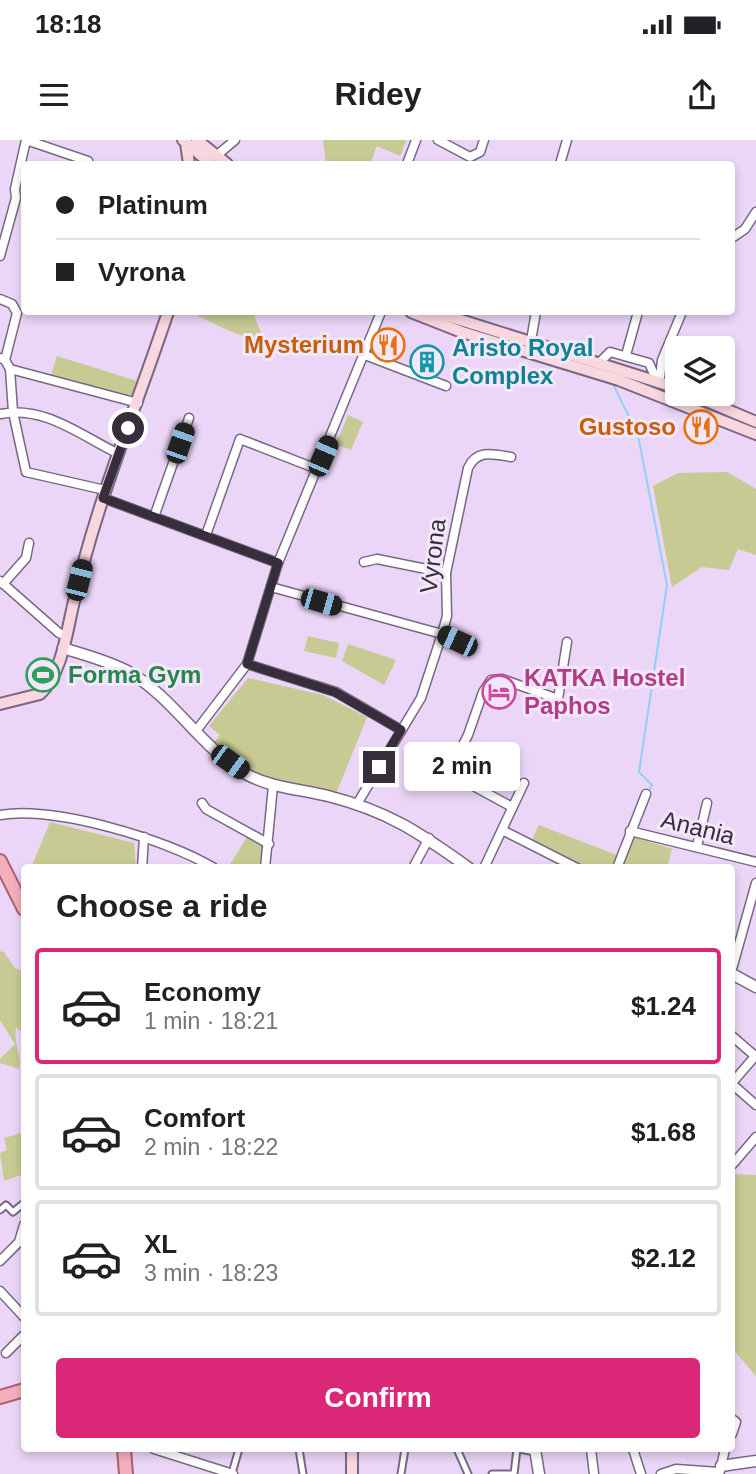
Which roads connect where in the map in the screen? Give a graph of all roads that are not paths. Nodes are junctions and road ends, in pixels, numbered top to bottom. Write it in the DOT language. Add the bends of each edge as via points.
graph roads {
  1 [pos="26,140"];
  2 [pos="235,140"];
  3 [pos="416,140"];
  4 [pos="438,140"];
  5 [pos="484,140"];
  6 [pos="567,140"];
  7 [pos="189,141"];
  8 [pos="21,161"];
  9 [pos="88,161"];
  10 [pos="189,161"];
  11 [pos="207,161"];
  12 [pos="209,161"];
  13 [pos="408,161"];
  14 [pos="561,161"];
  15 [pos="21,162"];
  16 [pos="20,199"];
  17 [pos="756,212"];
  18 [pos="735,236"];
  19 [pos="0,256"];
  20 [pos="0,299"];
  21 [pos="167,315"];
  22 [pos="380,315"];
  23 [pos="419,315"];
  24 [pos="443,315"];
  25 [pos="535,315"];
  26 [pos="637,315"];
  27 [pos="681,315"];
  28 [pos="530,346"];
  29 [pos="365,355"];
  30 [pos="626,355"];
  31 [pos="3,359"];
  32 [pos="600,362"];
  33 [pos="10,369"];
  34 [pos="659,382"];
  35 [pos="665,384"];
  36 [pos="446,386"];
  37 [pos="138,403"];
  38 [pos="718,406"];
  39 [pos="13,412"];
  40 [pos="0,414"];
  41 [pos="189,418"];
  42 [pos="756,422"];
  43 [pos="756,434"];
  44 [pos="117,453"];
  45 [pos="511,457"];
  46 [pos="317,469"];
  47 [pos="104,494"];
  48 [pos="154,517"];
  49 [pos="206,535"];
  50 [pos="29,543"];
  51 [pos="365,562"];
  52 [pos="278,563"];
  53 [pos="446,573"];
  54 [pos="1,583"];
  55 [pos="271,587"];
  56 [pos="442,634"];
  57 [pos="66,636"];
  58 [pos="567,642"];
  59 [pos="63,648"];
  60 [pos="471,648"];
  61 [pos="247,664"];
  62 [pos="1,700"];
  63 [pos="401,730"];
  64 [pos="196,731"];
  65 [pos="422,758"];
  66 [pos="449,772"];
  67 [pos="524,783"];
  68 [pos="273,786"];
  69 [pos="646,794"];
  70 [pos="202,803"];
  71 [pos="707,803"];
  72 [pos="357,804"];
  73 [pos="512,807"];
  74 [pos="0,815"];
  75 [pos="502,830"];
  76 [pos="630,831"];
  77 [pos="144,837"];
  78 [pos="429,838"];
  79 [pos="269,844"];
  80 [pos="696,846"];
  81 [pos="0,861"];
  82 [pos="756,862"];
  83 [pos="142,864"];
  84 [pos="205,864"];
  85 [pos="266,864"];
  86 [pos="416,864"];
  87 [pos="461,864"];
  88 [pos="486,864"];
  89 [pos="569,864"];
  90 [pos="618,864"];
  91 [pos="756,883"];
  92 [pos="21,903"];
  93 [pos="747,914"];
  94 [pos="756,917"];
  95 [pos="735,960"];
  96 [pos="735,974"];
  97 [pos="756,987"];
  98 [pos="735,1038"];
  99 [pos="755,1055"];
  100 [pos="735,1079"];
  101 [pos="735,1086"];
  102 [pos="756,1105"];
  103 [pos="756,1137"];
  104 [pos="735,1162"];
  105 [pos="21,1205"];
  106 [pos="0,1210"];
  107 [pos="21,1235"];
  108 [pos="0,1261"];
  109 [pos="0,1291"];
  110 [pos="21,1314"];
  111 [pos="21,1338"];
  112 [pos="6,1353"];
  113 [pos="21,1391"];
  114 [pos="0,1396"];
  115 [pos="124,1452"];
  116 [pos="130,1452"];
  117 [pos="164,1452"];
  118 [pos="238,1452"];
  119 [pos="300,1452"];
  120 [pos="352,1452"];
  121 [pos="405,1452"];
  122 [pos="458,1452"];
  123 [pos="518,1452"];
  124 [pos="535,1452"];
  125 [pos="591,1452"];
  126 [pos="634,1452"];
  127 [pos="724,1452"];
  128 [pos="756,1461"];
  129 [pos="720,1471"];
  130 [pos="305,1473"];
  131 [pos="126,1474"];
  132 [pos="132,1474"];
  133 [pos="232,1474"];
  134 [pos="352,1474"];
  135 [pos="401,1474"];
  136 [pos="468,1474"];
  137 [pos="492,1474"];
  138 [pos="514,1474"];
  139 [pos="539,1474"];
  140 [pos="594,1474"];
  141 [pos="641,1474"];
  142 [pos="661,1474"];
  1 -- 8 [label="street"];
  1 -- 9 [label="street"];
  2 -- 12 [label="street"];
  3 -- 13 [label="street"];
  4 -- 5 [label="street" via="470,157 480,152"];
  6 -- 14 [label="street"];
  7 -- 10 [label="main road"];
  7 -- 11 [label="main road"];
  15 -- 16 [label="street" via="15,189"];
  16 -- 19 [label="street"];
  17 -- 18 [label="street" via="746,229"];
  20 -- 31 [label="street" via="12,304 16,313"];
  21 -- 37 [label="main road"];
  22 -- 29 [label="street"];
  23 -- 28 [label="main road" via="462,332"];
  24 -- 28 [label="main road"];
  25 -- 28 [label="street"];
  26 -- 30 [label="street"];
  27 -- 34 [label="street" via="662,360"];
  28 -- 32 [label="main road"];
  28 -- 43 [label="main road"];
  29 -- 36 [label="street"];
  29 -- 46 [label="street"];
  30 -- 32 [label="street" via="610,352"];
  30 -- 34 [label="street" via="649,363"];
  31 -- 33 [label="street"];
  32 -- 34 [label="main road"];
  33 -- 37 [label="street"];
  33 -- 39 [label="street"];
  34 -- 35 [label="main road"];
  37 -- 44 [label="main road"];
  38 -- 42 [label="main road"];
  39 -- 40 [label="street"];
  39 -- 44 [label="street" via="65,424"];
  39 -- 47 [label="street" via="26,472"];
  41 -- 48 [label="street"];
  44 -- 47 [label="main road"];
  45 -- 53 [label="street, Vyrona" via="481,454 471,461"];
  46 -- 49 [label="street" via="240,439"];
  46 -- 52 [label="street"];
  47 -- 48 [label="street"];
  47 -- 57 [label="main road"];
  48 -- 49 [label="street"];
  49 -- 52 [label="street"];
  50 -- 54 [label="street" via="26,558"];
  51 -- 53 [label="street" via="377,559"];
  52 -- 55 [label="street"];
  53 -- 56 [label="street, Vyrona" via="447,616"];
  54 -- 57 [label="street"];
  55 -- 56 [label="street"];
  55 -- 61 [label="street"];
  56 -- 60 [label="street"];
  56 -- 63 [label="street, Vyrona" via="421,698"];
  57 -- 59 [label="main road"];
  58 -- 66 [label="street" via="558,699 491,680"];
  59 -- 62 [label="main road" via="40,694"];
  59 -- 64 [label="street" via="130,672"];
  61 -- 63 [label="street" via="335,692"];
  61 -- 64 [label="street"];
  63 -- 72 [label="street, Vyrona"];
  64 -- 68 [label="street" via="245,774"];
  65 -- 66 [label="street"];
  66 -- 73 [label="street"];
  67 -- 73 [label="street"];
  68 -- 72 [label="street"];
  68 -- 79 [label="street"];
  69 -- 76 [label="street"];
  70 -- 79 [label="street"];
  71 -- 80 [label="street"];
  72 -- 78 [label="street"];
  73 -- 75 [label="street"];
  74 -- 77 [label="street" via="35,814"];
  75 -- 88 [label="street"];
  75 -- 89 [label="street"];
  76 -- 80 [label="street, Anania"];
  76 -- 90 [label="street"];
  77 -- 83 [label="street"];
  77 -- 84 [label="street"];
  78 -- 86 [label="street"];
  78 -- 87 [label="street"];
  79 -- 85 [label="street"];
  80 -- 82 [label="street, Anania"];
  81 -- 92 [label="main road"];
  91 -- 93 [label="street"];
  93 -- 94 [label="street"];
  93 -- 95 [label="street"];
  96 -- 97 [label="street"];
  98 -- 99 [label="street"];
  99 -- 100 [label="street"];
  101 -- 102 [label="street"];
  103 -- 104 [label="street"];
  105 -- 106 [label="street" via="13,1212 6,1205"];
  107 -- 108 [label="street"];
  109 -- 110 [label="street"];
  111 -- 112 [label="street"];
  113 -- 114 [label="main road"];
  115 -- 131 [label="main road"];
  116 -- 132 [label="main road"];
  117 -- 133 [label="street"];
  118 -- 133 [label="street"];
  119 -- 130 [label="street"];
  120 -- 134 [label="main road"];
  121 -- 135 [label="street"];
  122 -- 136 [label="street"];
  123 -- 138 [label="street"];
  124 -- 139 [label="street"];
  125 -- 140 [label="street"];
  126 -- 141 [label="street"];
  127 -- 129 [label="street"];
  128 -- 129 [label="street"];
  129 -- 142 [label="street" via="676,1469"];
  137 -- 138 [label="street"];
}
